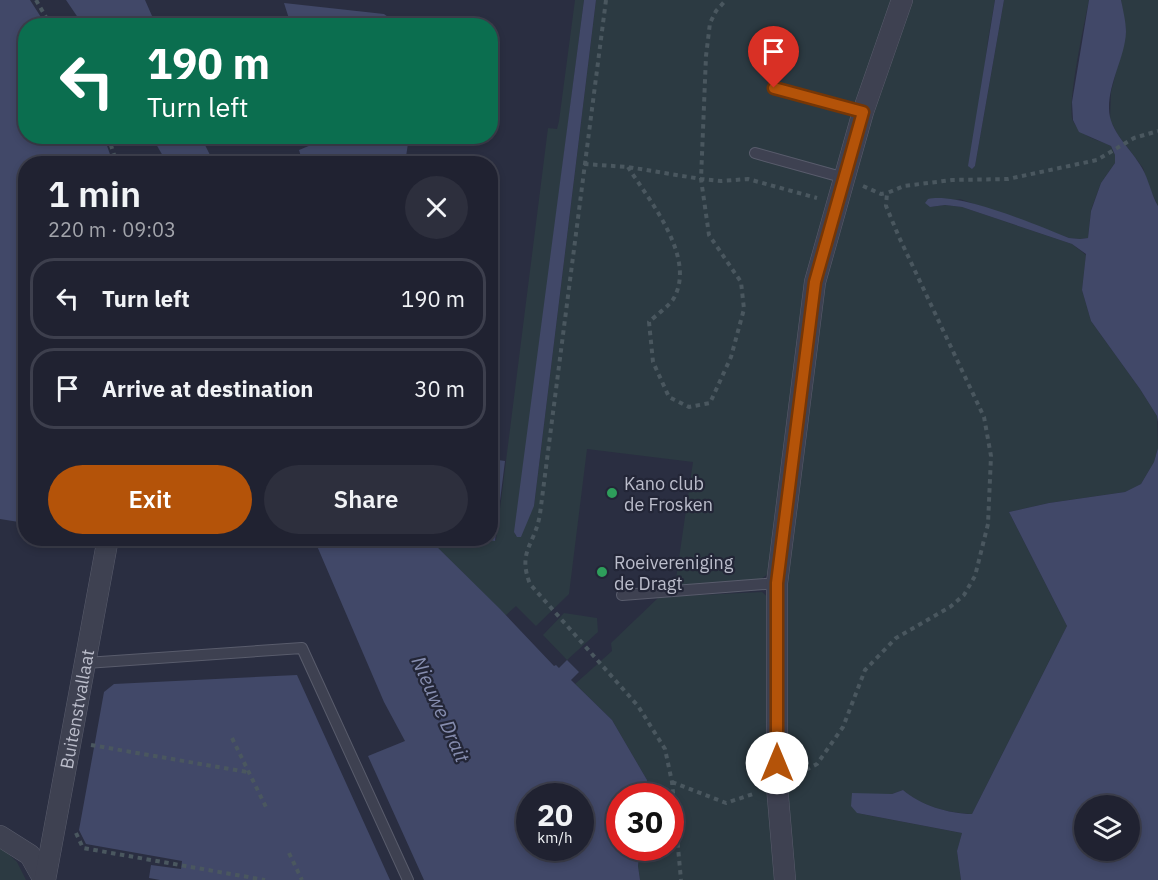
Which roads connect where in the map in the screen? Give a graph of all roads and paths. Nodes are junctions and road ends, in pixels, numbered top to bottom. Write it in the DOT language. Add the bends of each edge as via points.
graph roads {
  1 [pos="36,0"];
  2 [pos="606,0"];
  3 [pos="726,0"];
  4 [pos="902,0"];
  5 [pos="46,18"];
  6 [pos="774,88"];
  7 [pos="863,112"];
  8 [pos="1158,131"];
  9 [pos="755,153"];
  10 [pos="584,164"];
  11 [pos="628,167"];
  12 [pos="845,178"];
  13 [pos="701,179"];
  14 [pos="838,204"];
  15 [pos="107,546"];
  16 [pos="777,583"];
  17 [pos="622,595"];
  18 [pos="86,663"];
  19 [pos="93,735"];
  20 [pos="232,738"];
  21 [pos="91,745"];
  22 [pos="89,756"];
  23 [pos="247,772"];
  24 [pos="672,782"];
  25 [pos="777,786"];
  26 [pos="266,807"];
  27 [pos="75,829"];
  28 [pos="0,836"];
  29 [pos="289,853"];
  30 [pos="45,880"];
  31 [pos="265,880"];
  32 [pos="302,880"];
  33 [pos="408,880"];
  34 [pos="681,880"];
  35 [pos="785,880"];
  1 -- 5 [label="path"];
  2 -- 10 [label="path"];
  3 -- 13 [label="path" via="710,23"];
  4 -- 7 [label="street"];
  6 -- 7 [label="lane"];
  7 -- 12 [label="street"];
  8 -- 25 [label="path" via="1134,138 1097,160 1008,179 952,180 904,186 887,193 886,206 899,237 984,417 991,456 988,524 975,576 964,595 896,638 865,670 843,727 817,764"];
  9 -- 12 [label="lane"];
  10 -- 11 [label="path"];
  10 -- 24 [label="path" via="540,514 524,561 530,584 638,706 665,749"];
  11 -- 13 [label="path"];
  11 -- 13 [label="path" via="671,234 680,269 675,297 649,322 653,362 669,397 689,407 710,403 731,357 744,309 741,282 709,235"];
  12 -- 14 [label="street"];
  13 -- 14 [label="path" via="748,179"];
  14 -- 16 [label="street" via="815,282"];
  15 -- 18 [label="street, Buitenstvallaat"];
  16 -- 17 [label="lane"];
  16 -- 25 [label="street"];
  18 -- 30 [label="street, Buitenstvallaat"];
  18 -- 33 [label="lane" via="302,648"];
  19 -- 21 [label="path"];
  20 -- 23 [label="path"];
  21 -- 22 [label="path"];
  21 -- 23 [label="path"];
  23 -- 26 [label="path"];
  24 -- 25 [label="path" via="726,803"];
  24 -- 34 [label="path"];
  25 -- 35 [label="street"];
  27 -- 31 [label="path" via="83,848"];
  28 -- 30 [label="street, Buitenstvallaat" via="30,855"];
  29 -- 32 [label="path"];
}
